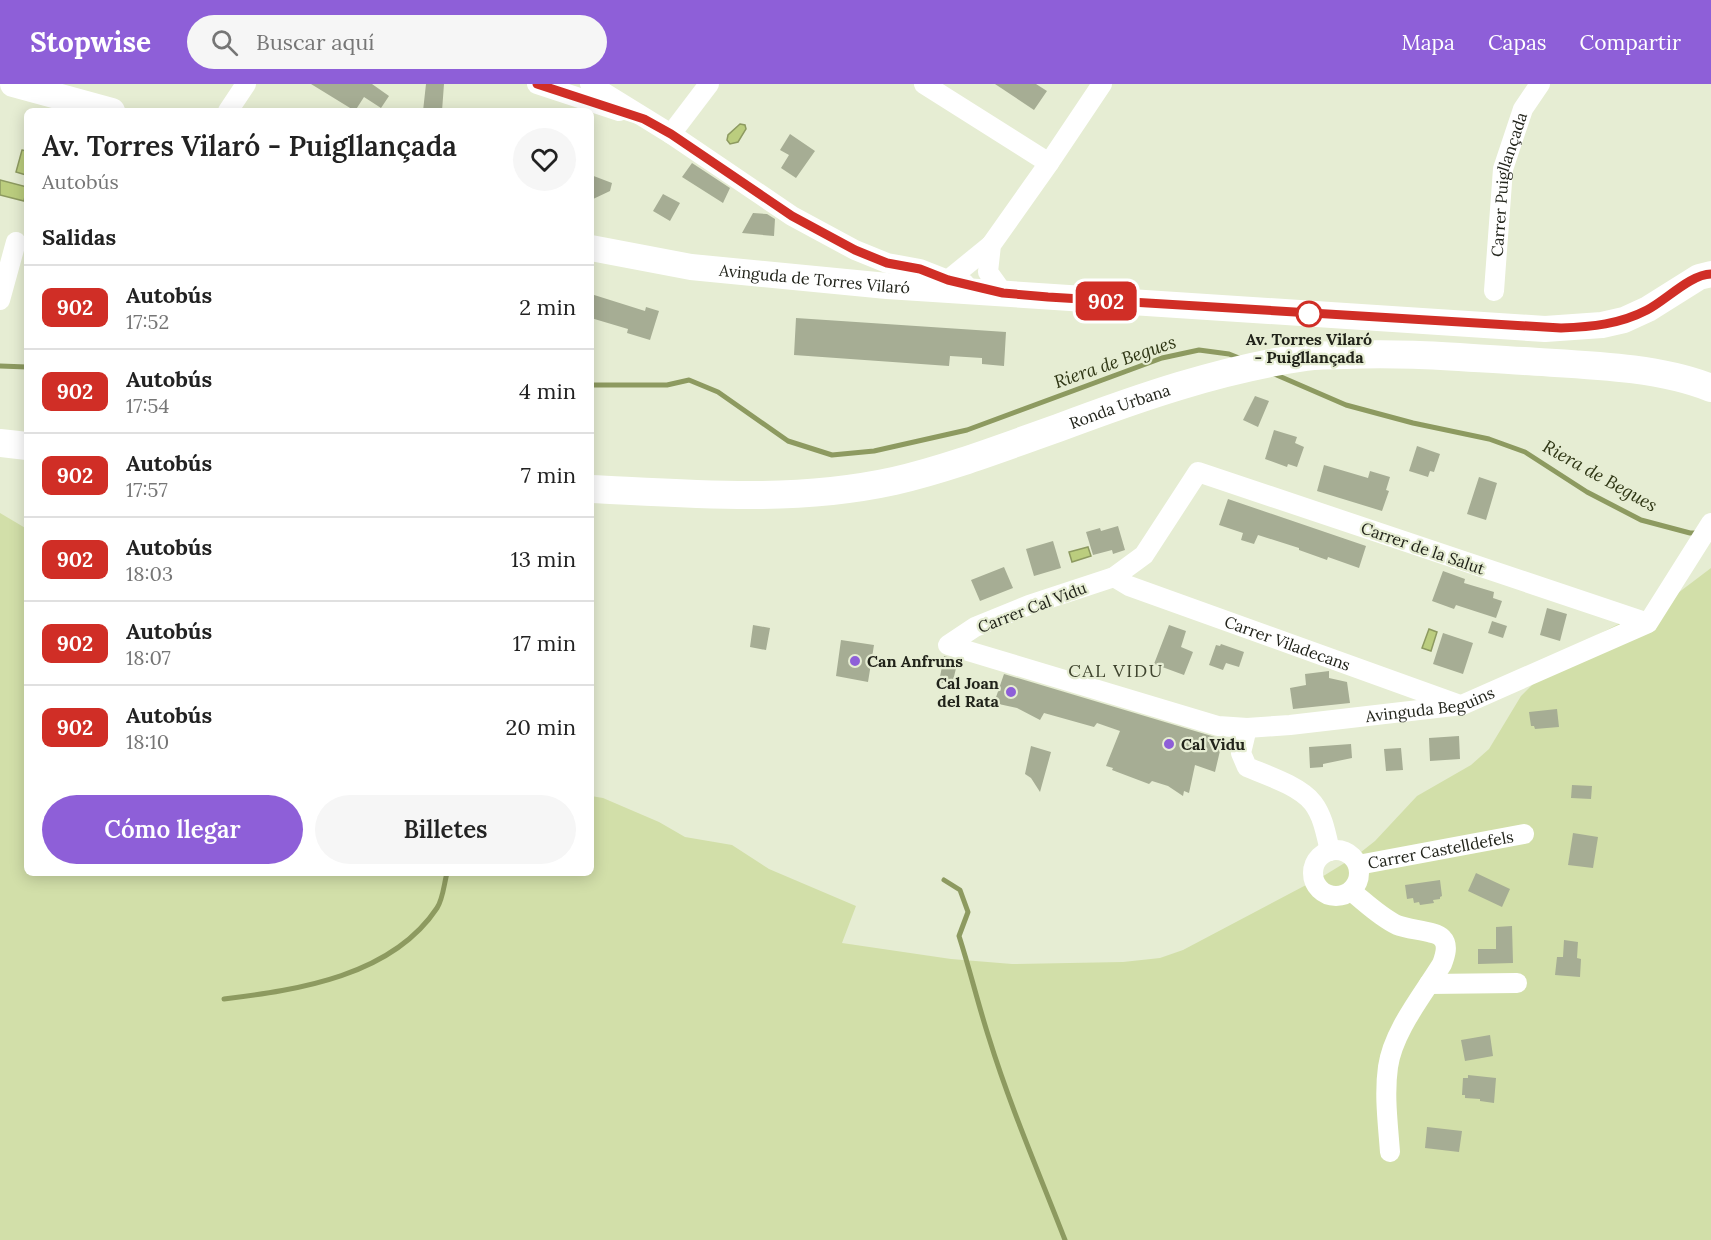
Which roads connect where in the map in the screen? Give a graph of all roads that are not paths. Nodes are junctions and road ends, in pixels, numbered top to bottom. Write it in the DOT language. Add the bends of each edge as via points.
graph roads {
  1 [pos="13,84"];
  2 [pos="246,84"];
  3 [pos="537,84"];
  4 [pos="590,84"];
  5 [pos="709,84"];
  6 [pos="924,84"];
  7 [pos="1102,84"];
  8 [pos="1540,84"];
  9 [pos="101,108"];
  10 [pos="230,108"];
  11 [pos="644,119"];
  12 [pos="671,134"];
  13 [pos="1049,164"];
  14 [pos="16,242"];
  15 [pos="991,245"];
  16 [pos="594,249"];
  17 [pos="1711,274"];
  18 [pos="948,280"];
  19 [pos="1494,291"];
  20 [pos="1003,293"];
  21 [pos="0,300"];
  22 [pos="1711,365"];
  23 [pos="1653,373"];
  24 [pos="1711,388"];
  25 [pos="0,443"];
  26 [pos="24,446"];
  27 [pos="1198,472"];
  28 [pos="594,489"];
  29 [pos="1711,523"];
  30 [pos="1114,577"];
  31 [pos="1648,623"];
  32 [pos="1462,705"];
  33 [pos="1246,728"];
  34 [pos="1524,834"];
  35 [pos="1330,851"];
  36 [pos="1358,865"];
  37 [pos="1351,891"];
  38 [pos="1517,983"];
  39 [pos="1429,984"];
  40 [pos="1389,1152"];
  1 -- 9 [label="street"];
  2 -- 10 [label="street"];
  3 -- 11 [label="street"];
  4 -- 11 [label="street"];
  5 -- 12 [label="street"];
  6 -- 13 [label="street"];
  7 -- 13 [label="street"];
  8 -- 19 [label="street, Carrer Puigllançada" via="1523,109 1503,169"];
  11 -- 12 [label="street"];
  12 -- 18 [label="street" via="792,216 855,250"];
  13 -- 15 [label="street"];
  14 -- 21 [label="street"];
  15 -- 18 [label="street"];
  15 -- 20 [label="street" via="988,272"];
  16 -- 20 [label="street, Avinguda de Torres Vilaró" via="692,267"];
  17 -- 20 [label="street, Avinguda de Torres Vilaró" via="1698,277 1624,320 1556,328"];
  18 -- 20 [label="street"];
  22 -- 23 [label="main road, Ronda Urbana"];
  23 -- 24 [label="main road, Ronda Urbana"];
  23 -- 28 [label="main road, Ronda Urbana" via="1403,355 1310,356 1236,370 1174,388 967,461 894,481 767,496"];
  25 -- 26 [label="main road"];
  27 -- 30 [label="street, Carrer Cal Vidu" via="1144,555"];
  27 -- 31 [label="street, Carrer de la Salut"];
  29 -- 31 [label="street"];
  30 -- 32 [label="street, Carrer Viladecans"];
  30 -- 33 [label="street, Carrer Cal Vidu" via="975,627 948,645 1218,726"];
  31 -- 32 [label="street, Avinguda Beguins"];
  32 -- 33 [label="street, Avinguda Beguins"];
  33 -- 35 [label="street" via="1240,753 1247,767 1291,787 1312,802 1324,824"];
  34 -- 36 [label="street, Carrer Castelldefels"];
  35 -- 36 [label="street" via="1352,856"];
  35 -- 37 [label="street" via="1315,864 1316,883 1324,893 1337,896"];
  36 -- 37 [label="street" via="1359,876"];
  37 -- 39 [label="street" via="1396,924 1434,932 1443,939 1445,956"];
  38 -- 39 [label="street"];
  39 -- 40 [label="street" via="1411,1010 1388,1065"];
}
